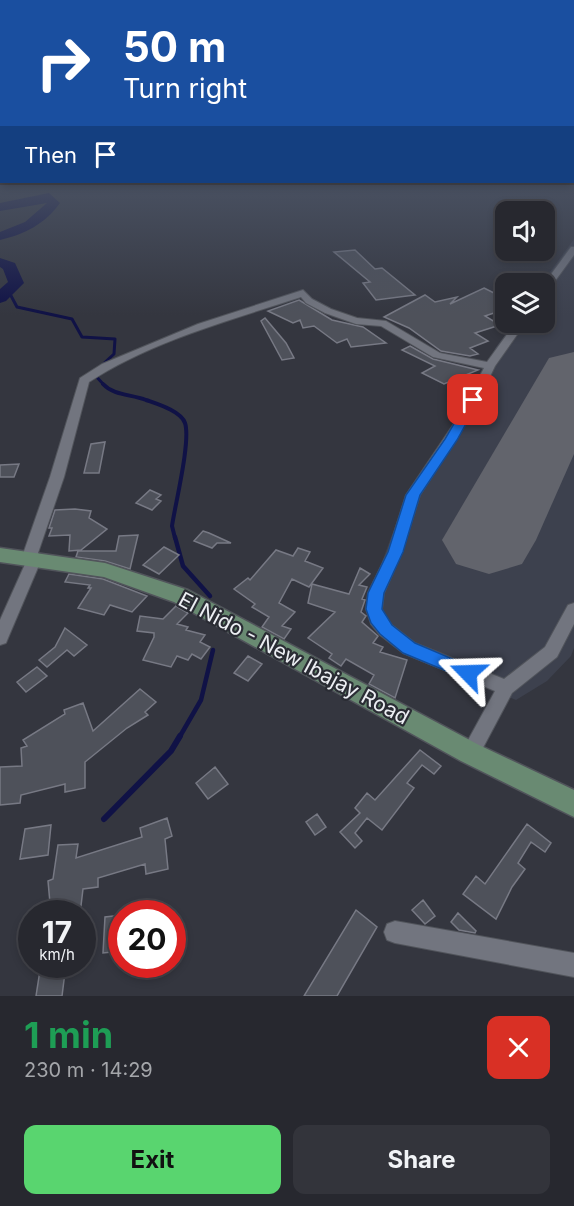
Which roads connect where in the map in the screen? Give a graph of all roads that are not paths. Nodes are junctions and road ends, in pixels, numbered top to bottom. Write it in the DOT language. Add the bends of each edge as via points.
graph roads {
  1 [pos="574,249"];
  2 [pos="555,275"];
  3 [pos="513,333"];
  4 [pos="490,366"];
  5 [pos="0,555"];
  6 [pos="32,558"];
  7 [pos="574,609"];
  8 [pos="0,638"];
  9 [pos="506,688"];
  10 [pos="470,753"];
  11 [pos="574,804"];
  12 [pos="395,932"];
  13 [pos="574,965"];
  1 -- 2 [label="street"];
  3 -- 4 [label="street"];
  4 -- 6 [label="street" via="448,359 383,323 356,321 328,311 303,294 201,326 93,374 79,393"];
  4 -- 9 [label="street" via="460,424 413,495 395,552 376,593 374,609 386,630 409,648"];
  5 -- 6 [label="main road, El Nido - New Ibajay Road"];
  6 -- 8 [label="street"];
  6 -- 10 [label="main road, El Nido - New Ibajay Road" via="105,570 181,596"];
  7 -- 9 [label="street" via="551,652"];
  9 -- 10 [label="street"];
  10 -- 11 [label="main road, El Nido - New Ibajay Road"];
  12 -- 13 [label="street"];
}
